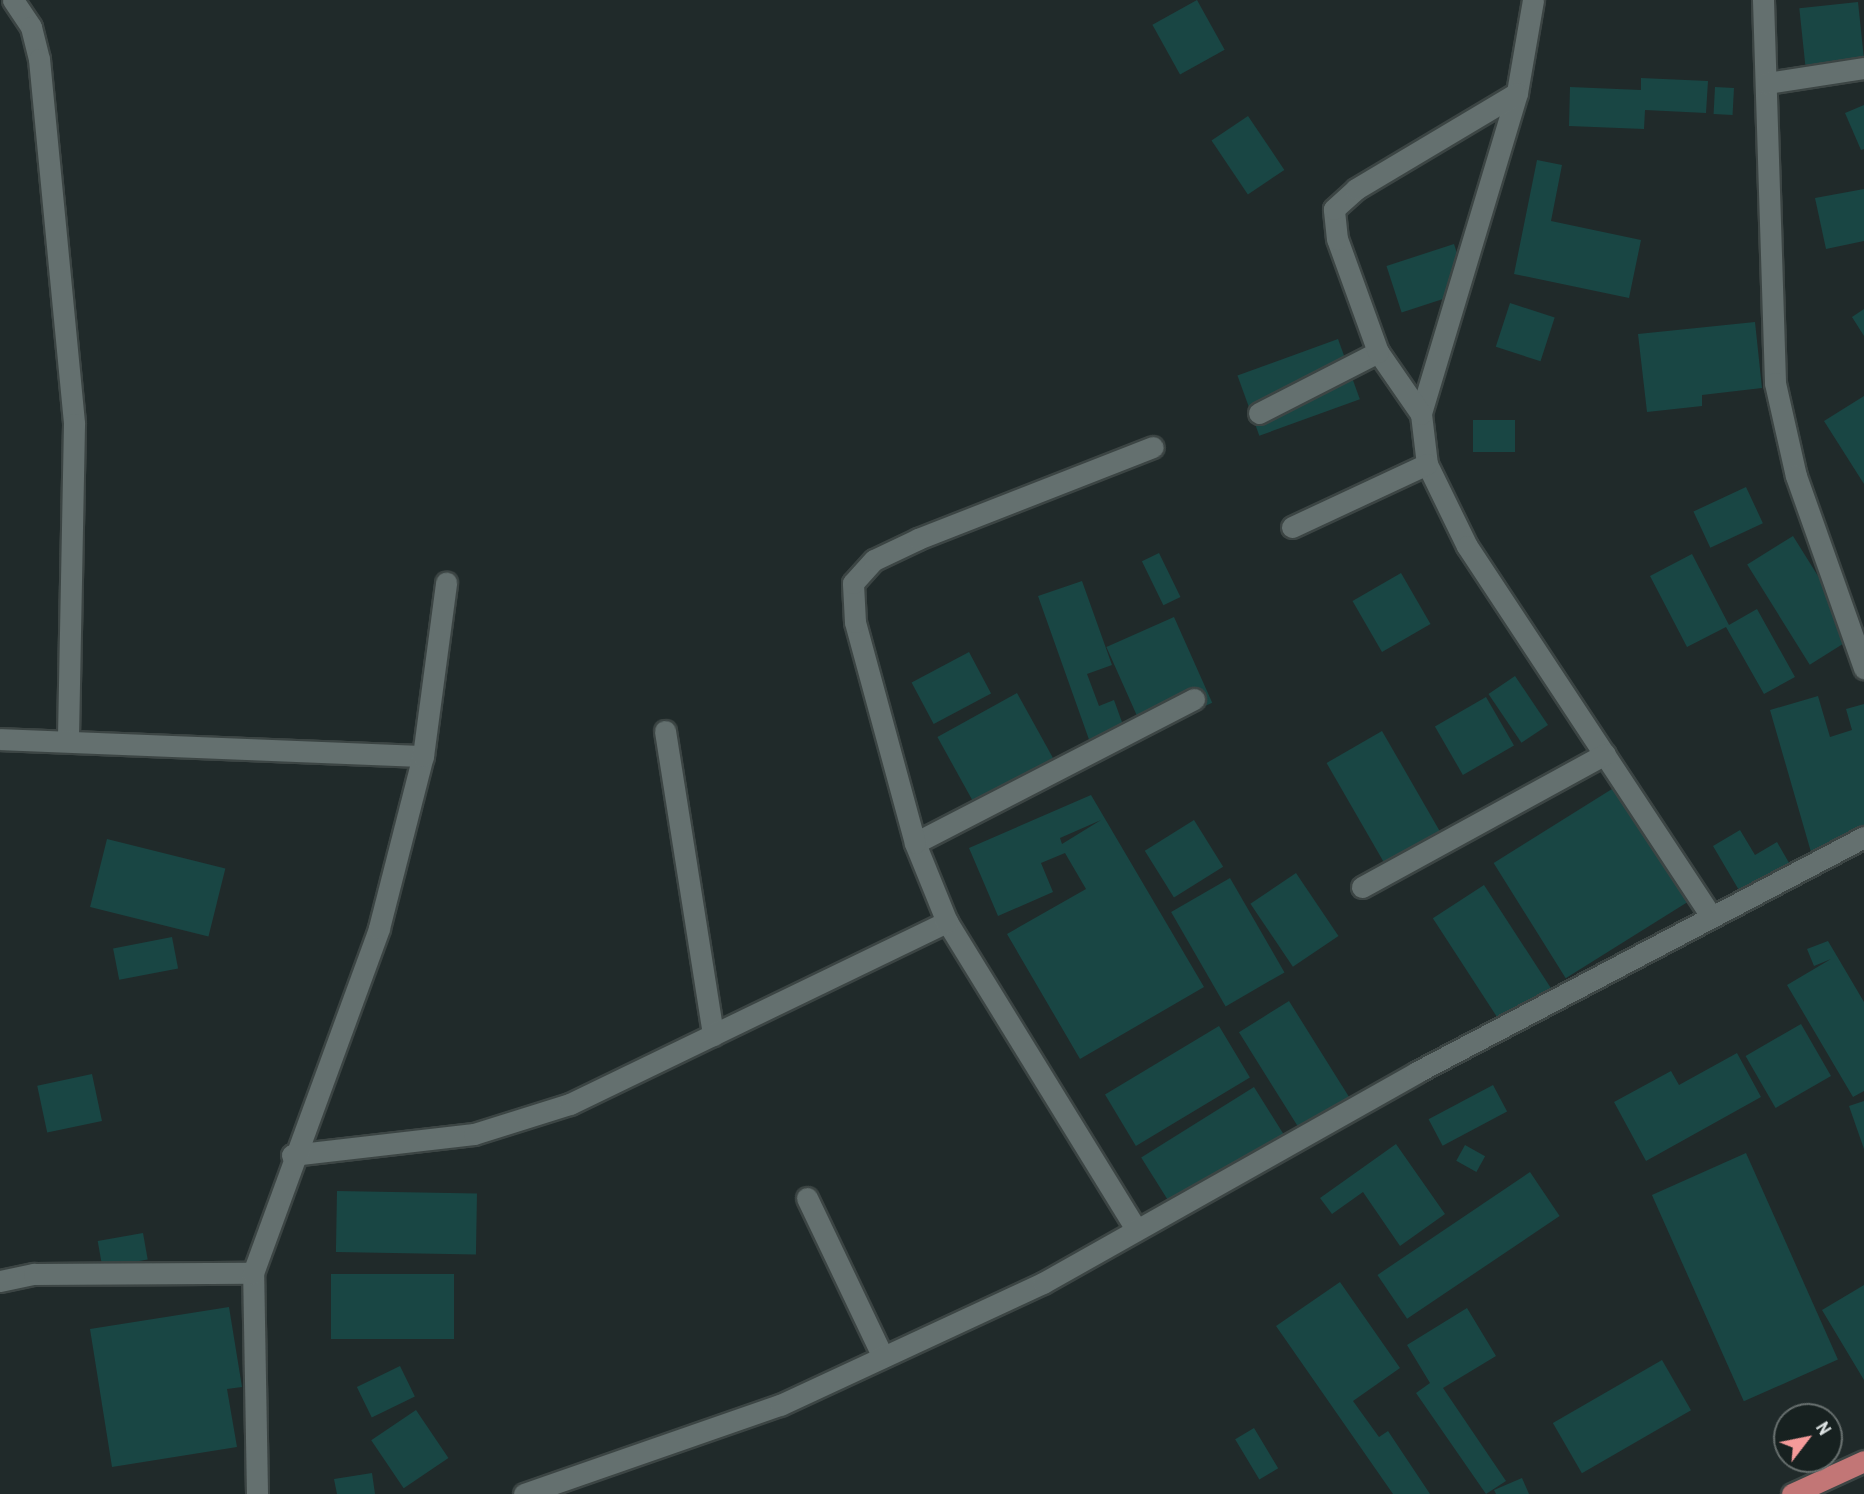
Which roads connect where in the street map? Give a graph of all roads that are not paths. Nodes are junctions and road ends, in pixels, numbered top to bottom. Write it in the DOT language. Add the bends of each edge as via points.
graph roads {
  1 [pos="13,0"];
  2 [pos="1533,0"];
  3 [pos="1763,0"];
  4 [pos="1864,68"];
  5 [pos="1767,83"];
  6 [pos="1517,93"];
  7 [pos="1378,352"];
  8 [pos="1259,413"];
  9 [pos="1421,414"];
  10 [pos="1153,447"];
  11 [pos="1427,464"];
  12 [pos="1292,527"];
  13 [pos="446,583"];
  14 [pos="1864,668"];
  15 [pos="1194,699"];
  16 [pos="665,731"];
  17 [pos="0,739"];
  18 [pos="68,740"];
  19 [pos="1605,754"];
  20 [pos="423,756"];
  21 [pos="1864,837"];
  22 [pos="915,843"];
  23 [pos="1362,887"];
  24 [pos="1709,913"];
  25 [pos="947,922"];
  26 [pos="713,1035"];
  27 [pos="292,1156"];
  28 [pos="807,1198"];
  29 [pos="1136,1229"];
  30 [pos="253,1273"];
  31 [pos="0,1281"];
  32 [pos="883,1357"];
  33 [pos="1864,1461"];
  34 [pos="257,1494"];
  35 [pos="524,1494"];
  36 [pos="1792,1494"];
  1 -- 18 [label="street" via="31,27 39,59 74,424"];
  2 -- 6 [label="street"];
  3 -- 5 [label="street"];
  4 -- 5 [label="street"];
  5 -- 14 [label="street" via="1775,383 1796,476"];
  6 -- 7 [label="street" via="1356,188 1334,209 1337,239"];
  6 -- 9 [label="street"];
  7 -- 8 [label="street"];
  7 -- 9 [label="street"];
  9 -- 11 [label="street"];
  10 -- 22 [label="street" via="918,539 874,560 853,583 855,622"];
  11 -- 12 [label="street"];
  11 -- 19 [label="street" via="1467,546"];
  13 -- 20 [label="street"];
  15 -- 22 [label="street"];
  16 -- 26 [label="street"];
  17 -- 18 [label="street"];
  18 -- 20 [label="street"];
  19 -- 23 [label="street"];
  19 -- 24 [label="street"];
  20 -- 27 [label="street" via="379,928"];
  21 -- 24 [label="street"];
  22 -- 25 [label="street"];
  24 -- 29 [label="street"];
  25 -- 26 [label="street"];
  25 -- 29 [label="street"];
  26 -- 27 [label="street" via="570,1104 474,1134"];
  27 -- 30 [label="street"];
  28 -- 32 [label="street"];
  29 -- 32 [label="street" via="1043,1283"];
  30 -- 31 [label="street" via="34,1274"];
  30 -- 34 [label="street"];
  32 -- 35 [label="street" via="780,1405"];
  33 -- 36 [label="highway"];
}
